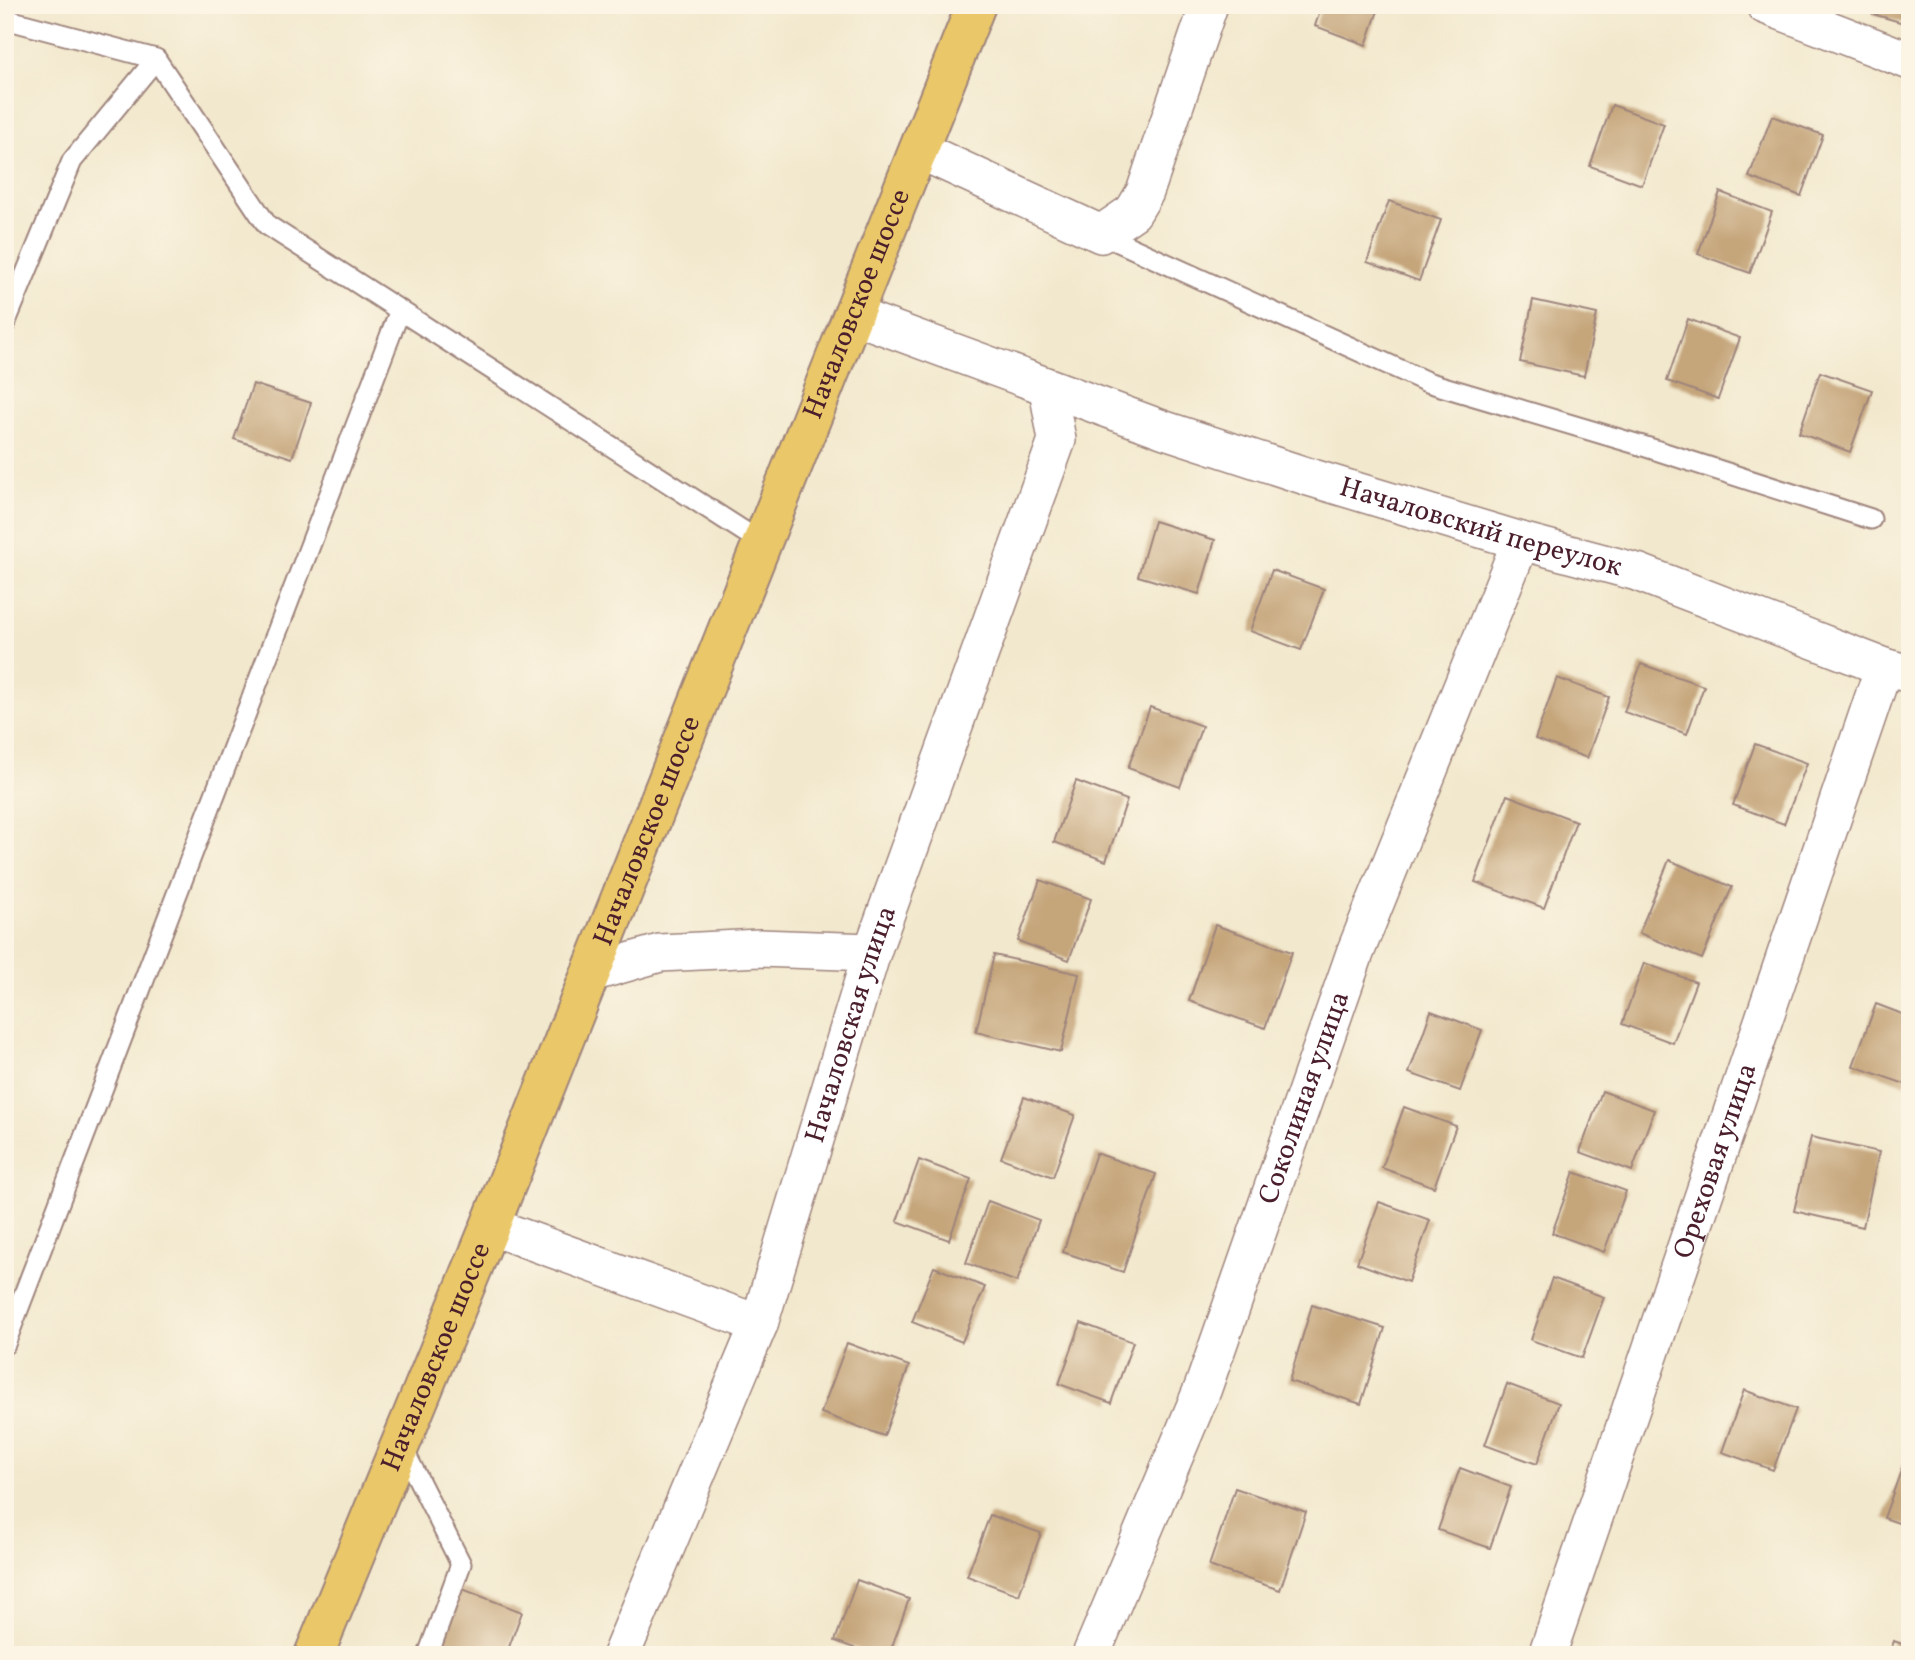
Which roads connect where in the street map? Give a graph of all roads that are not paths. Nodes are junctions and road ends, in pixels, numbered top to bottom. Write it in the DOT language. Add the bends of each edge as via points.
graph roads {
  1 [pos="976,5"];
  2 [pos="1209,5"];
  3 [pos="1766,5"];
  4 [pos="5,19"];
  5 [pos="156,59"];
  6 [pos="1910,61"];
  7 [pos="919,150"];
  8 [pos="1101,234"];
  9 [pos="400,310"];
  10 [pos="853,314"];
  11 [pos="5,324"];
  12 [pos="1048,389"];
  13 [pos="1871,519"];
  14 [pos="1521,541"];
  15 [pos="762,543"];
  16 [pos="1897,671"];
  17 [pos="872,952"];
  18 [pos="591,972"];
  19 [pos="490,1226"];
  20 [pos="759,1324"];
  21 [pos="5,1345"];
  22 [pos="400,1444"];
  23 [pos="314,1655"];
  24 [pos="428,1655"];
  25 [pos="621,1655"];
  26 [pos="1091,1655"];
  27 [pos="1547,1655"];
  1 -- 7 [label="main road, Началовское шоссе"];
  2 -- 8 [label="street" via="1145,192 1133,212"];
  3 -- 6 [label="street"];
  4 -- 5 [label="lane"];
  5 -- 9 [label="lane" via="267,225"];
  5 -- 11 [label="lane" via="72,161"];
  7 -- 8 [label="street"];
  7 -- 10 [label="main road, Началовское шоссе"];
  8 -- 13 [label="lane" via="1427,382"];
  9 -- 15 [label="lane"];
  9 -- 21 [label="lane"];
  10 -- 12 [label="street, Началовский переулок"];
  10 -- 15 [label="main road, Началовское шоссе"];
  12 -- 14 [label="street, Началовский переулок" via="1309,477"];
  12 -- 17 [label="street, Началовская улица" via="1057,440"];
  14 -- 16 [label="street, Началовский переулок" via="1637,572"];
  14 -- 26 [label="street, Соколиная улица" via="1354,953 1203,1388"];
  15 -- 18 [label="main road, Началовское шоссе"];
  16 -- 27 [label="street, Ореховая улица"];
  17 -- 18 [label="street" via="759,948 660,953"];
  17 -- 20 [label="street, Началовская улица"];
  18 -- 19 [label="main road, Началовское шоссе"];
  19 -- 20 [label="street"];
  19 -- 22 [label="main road, Началовское шоссе"];
  20 -- 25 [label="street, Началовская улица"];
  22 -- 23 [label="main road, Началовское шоссе"];
  22 -- 24 [label="lane" via="461,1564"];
}
